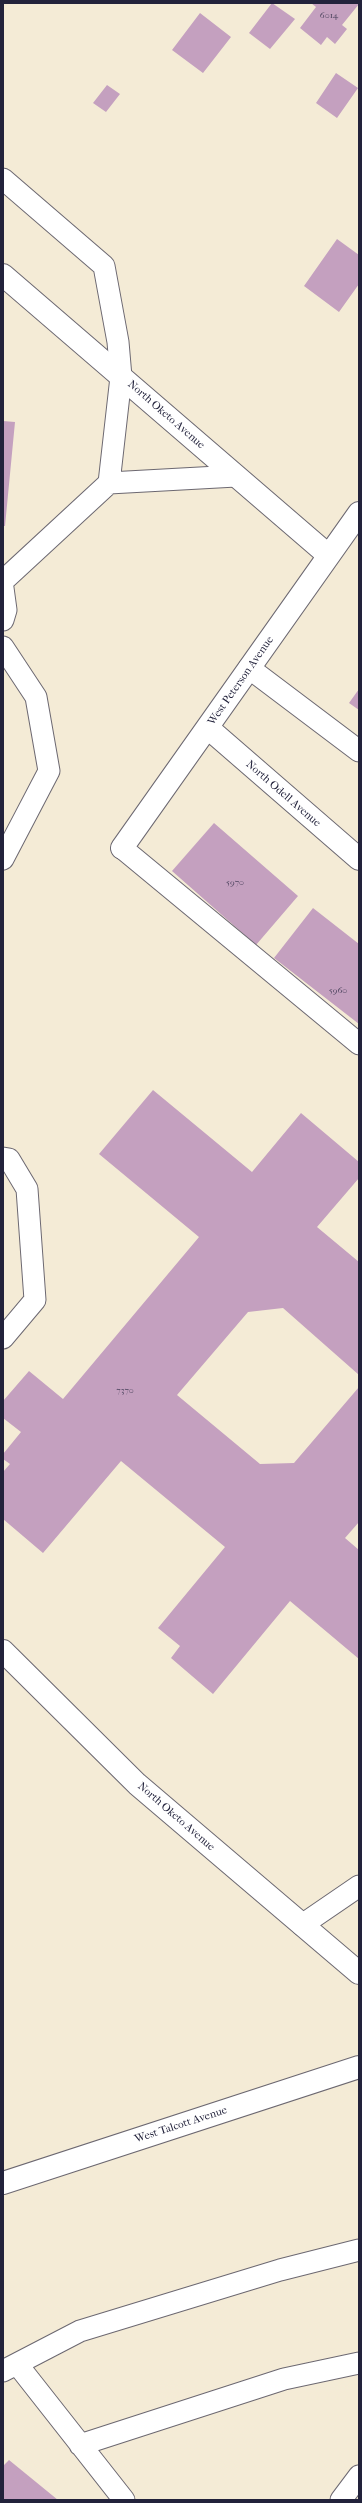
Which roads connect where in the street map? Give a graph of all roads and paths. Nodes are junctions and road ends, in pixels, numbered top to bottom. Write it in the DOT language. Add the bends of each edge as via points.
graph roads {
  1 [pos="3,179"];
  2 [pos="3,275"];
  3 [pos="121,377"];
  4 [pos="236,476"];
  5 [pos="110,483"];
  6 [pos="359,512"];
  7 [pos="328,555"];
  8 [pos="3,581"];
  9 [pos="3,588"];
  10 [pos="3,620"];
  11 [pos="3,647"];
  12 [pos="249,668"];
  13 [pos="208,728"];
  14 [pos="359,751"];
  15 [pos="122,848"];
  16 [pos="3,859"];
  17 [pos="359,859"];
  18 [pos="359,1044"];
  19 [pos="3,1158"];
  20 [pos="3,1338"];
  21 [pos="3,1651"];
  22 [pos="359,1886"];
  23 [pos="302,1925"];
  24 [pos="359,1973"];
  25 [pos="359,2067"];
  26 [pos="3,2183"];
  27 [pos="359,2250"];
  28 [pos="359,2363"];
  29 [pos="10,2367"];
  30 [pos="80,2445"];
  31 [pos="359,2476"];
  32 [pos="124,2500"];
  33 [pos="341,2500"];
  1 -- 3 [label="lane" via="104,266 118,342"];
  2 -- 3 [label="street, North Oketo Avenue"];
  3 -- 4 [label="street, North Oketo Avenue"];
  3 -- 5 [label="lane"];
  4 -- 5 [label="lane"];
  4 -- 7 [label="street, North Oketo Avenue"];
  5 -- 8 [label="lane"];
  6 -- 7 [label="street, West Peterson Avenue"];
  7 -- 12 [label="street, West Peterson Avenue"];
  9 -- 10 [label="lane" via="6,610"];
  11 -- 16 [label="lane" via="36,697 49,771"];
  12 -- 13 [label="street, West Peterson Avenue"];
  12 -- 14 [label="lane"];
  13 -- 15 [label="street, West Peterson Avenue"];
  13 -- 17 [label="street, North Odell Avenue"];
  15 -- 18 [label="lane"];
  19 -- 20 [label="lane" via="9,1159 27,1189 35,1300"];
  21 -- 23 [label="street, North Oketo Avenue" via="137,1784"];
  22 -- 23 [label="lane"];
  23 -- 24 [label="street, North Oketo Avenue"];
  25 -- 26 [label="street, West Talcott Avenue"];
  27 -- 29 [label="lane" via="280,2270 80,2331"];
  28 -- 30 [label="lane" via="284,2378"];
  29 -- 30 [label="lane"];
  30 -- 32 [label="lane"];
  31 -- 33 [label="lane"];
}
